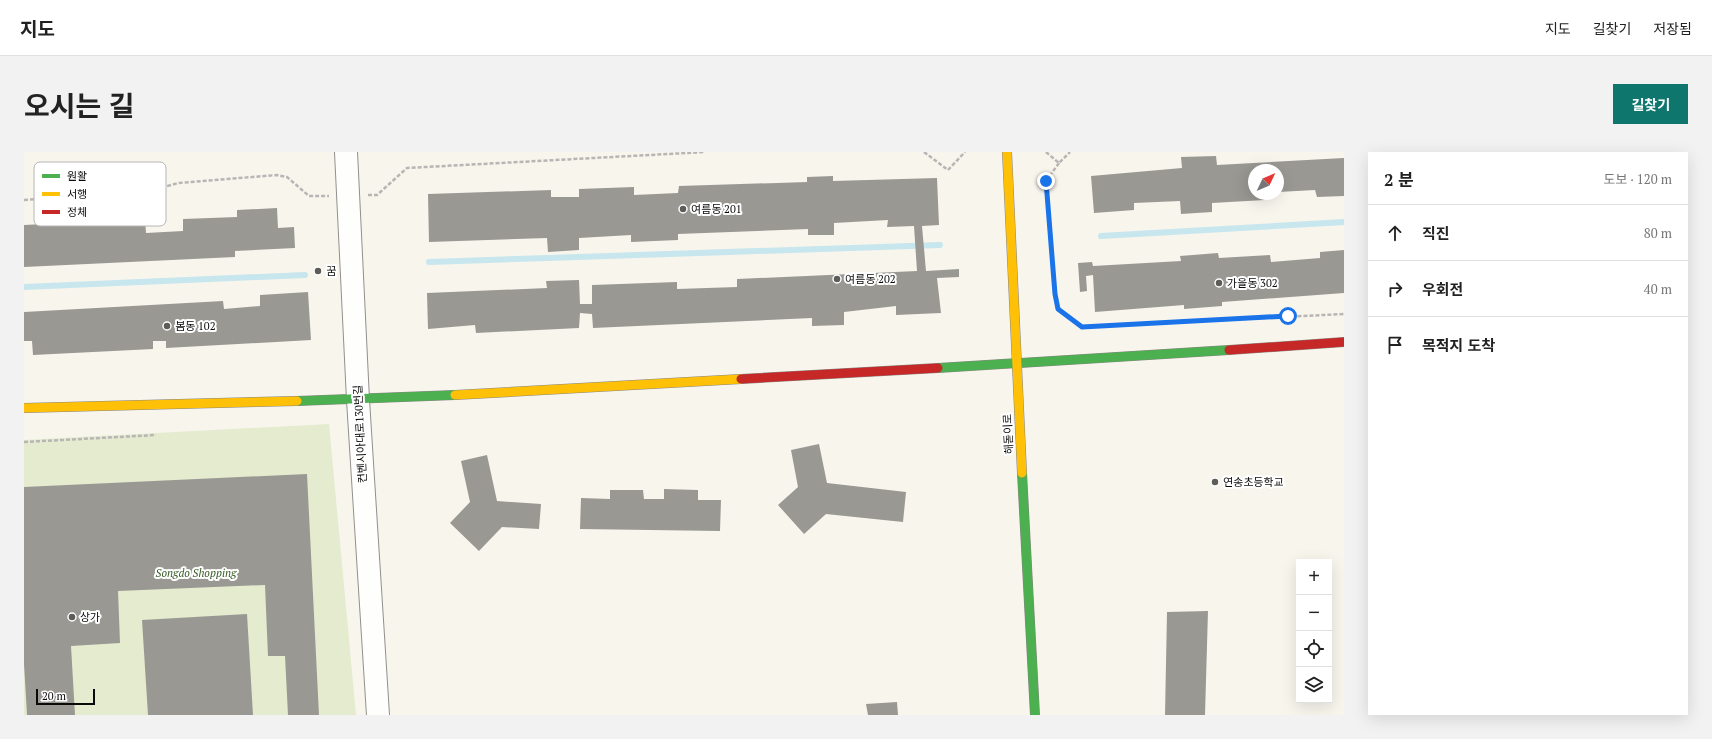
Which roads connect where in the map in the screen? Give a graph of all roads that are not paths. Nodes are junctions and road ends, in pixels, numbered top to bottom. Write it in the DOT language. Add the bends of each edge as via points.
graph roads {
  1 [pos="346,152"];
  2 [pos="1007,152"];
  3 [pos="1344,342"];
  4 [pos="1016,364"];
  5 [pos="358,400"];
  6 [pos="24,408"];
  7 [pos="378,715"];
  8 [pos="1035,715"];
  1 -- 5 [label="street, 컨벤시아대로130번길"];
  2 -- 4 [label="street, 해돋이로"];
  3 -- 4 [label="street"];
  4 -- 5 [label="street"];
  4 -- 8 [label="street, 해돋이로"];
  5 -- 6 [label="street"];
  5 -- 7 [label="street, 컨벤시아대로130번길"];
}
